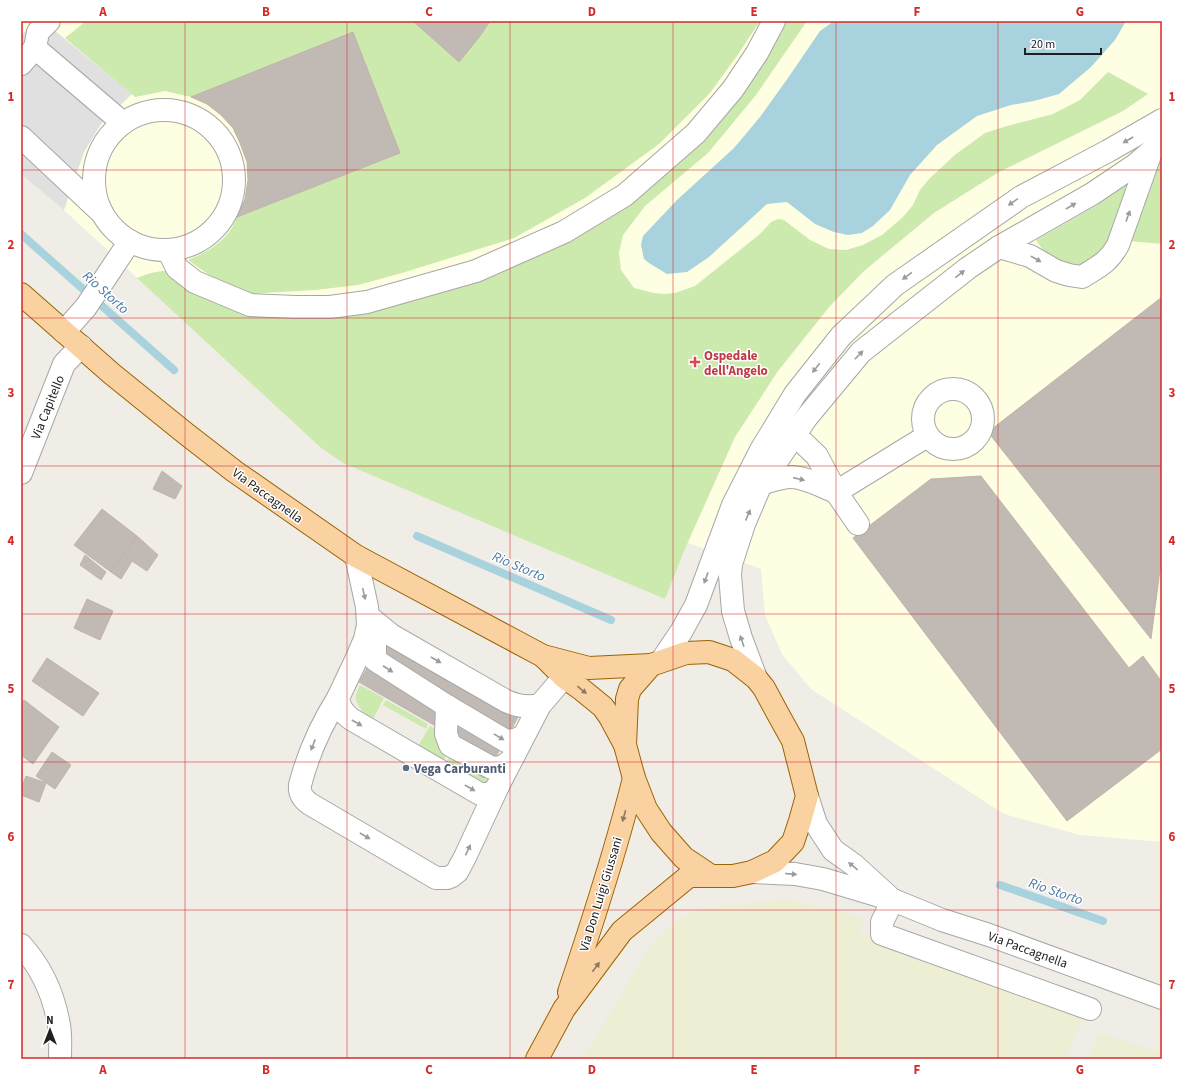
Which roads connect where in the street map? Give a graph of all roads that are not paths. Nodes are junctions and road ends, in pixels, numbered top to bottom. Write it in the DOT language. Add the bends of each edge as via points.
graph roads {
  1 [pos="49,21"];
  2 [pos="774,21"];
  3 [pos="35,48"];
  4 [pos="21,64"];
  5 [pos="1162,120"];
  6 [pos="123,123"];
  7 [pos="21,137"];
  8 [pos="1157,147"];
  9 [pos="102,213"];
  10 [pos="130,241"];
  11 [pos="999,247"];
  12 [pos="168,250"];
  13 [pos="21,294"];
  14 [pos="64,332"];
  15 [pos="81,346"];
  16 [pos="794,434"];
  17 [pos="927,436"];
  18 [pos="21,472"];
  19 [pos="761,484"];
  20 [pos="836,492"];
  21 [pos="858,524"];
  22 [pos="356,556"];
  23 [pos="371,619"];
  24 [pos="543,656"];
  25 [pos="657,663"];
  26 [pos="564,677"];
  27 [pos="756,678"];
  28 [pos="338,698"];
  29 [pos="540,705"];
  30 [pos="447,706"];
  31 [pos="523,736"];
  32 [pos="625,746"];
  33 [pos="509,762"];
  34 [pos="634,778"];
  35 [pos="498,786"];
  36 [pos="807,796"];
  37 [pos="752,872"];
  38 [pos="711,876"];
  39 [pos="894,900"];
  40 [pos="21,945"];
  41 [pos="1162,998"];
  42 [pos="1090,1008"];
  43 [pos="564,1009"];
  44 [pos="60,1059"];
  45 [pos="537,1059"];
  1 -- 3 [label="street" via="38,32"];
  2 -- 12 [label="street" via="733,89 696,133 625,195 564,232 476,271 367,302 330,307 250,305 195,282 178,268"];
  3 -- 4 [label="street"];
  3 -- 6 [label="street"];
  5 -- 25 [label="street, one-way" via="1108,152 1021,197 895,285 841,336 796,394 761,450 733,505 696,605 681,632"];
  6 -- 9 [label="street" via="108,137 98,154 94,174 95,194"];
  6 -- 12 [label="street" via="139,114 157,110 176,110 194,116 210,126 222,139 231,156 235,174 234,193 228,211 217,226 203,238 186,246"];
  7 -- 9 [label="street"];
  11 -- 8 [label="street, one-way" via="1092,194"];
  11 -- 8 [label="street, one-way" via="1030,256 1056,271 1082,277 1109,260 1118,245"];
  9 -- 10 [label="street" via="114,229"];
  10 -- 12 [label="street" via="148,248"];
  10 -- 14 [label="street" via="86,307"];
  16 -- 11 [label="street, one-way" via="861,352 968,268"];
  13 -- 14 [label="main road, Via Paccagnella"];
  14 -- 15 [label="main road, Via Paccagnella"];
  15 -- 18 [label="street, Via Capitello" via="64,364"];
  15 -- 22 [label="main road, Via Paccagnella" via="112,374 234,471"];
  16 -- 19 [label="street"];
  16 -- 20 [label="street" via="817,456"];
  17 -- 20 [label="street"];
  19 -- 20 [label="street, one-way" via="792,477"];
  27 -- 19 [label="street, one-way" via="734,611 730,575 734,552"];
  20 -- 21 [label="street"];
  22 -- 23 [label="street, one-way"];
  22 -- 24 [label="main road, Via Paccagnella"];
  23 -- 28 [label="street" via="365,639"];
  23 -- 29 [label="street, one-way" via="391,635 506,701 532,707"];
  23 -- 30 [label="street, one-way" via="375,660"];
  24 -- 25 [label="main road, Via Paccagnella" via="589,668"];
  24 -- 26 [label="main road, Via Paccagnella"];
  25 -- 27 [label="main road, Via Paccagnella" via="686,653 709,652 733,660"];
  25 -- 32 [label="main road" via="630,689 627,699"];
  26 -- 29 [label="street"];
  26 -- 32 [label="main road, Via Paccagnella, one-way" via="581,689 610,717"];
  27 -- 36 [label="main road, Via Paccagnella" via="792,741"];
  28 -- 35 [label="street, one-way" via="338,703 350,719 480,794 491,794"];
  28 -- 35 [label="street, one-way" via="312,750 300,785 302,795 310,804 436,878 447,878 457,872"];
  29 -- 31 [label="street"];
  30 -- 31 [label="street, one-way" via="506,741"];
  30 -- 33 [label="street" via="446,734 450,745 492,768 502,767"];
  31 -- 33 [label="street"];
  32 -- 34 [label="main road"];
  33 -- 35 [label="street"];
  34 -- 38 [label="main road" via="646,809 661,832 684,858"];
  34 -- 43 [label="main road, Via Don Luigi Giussani, one-way" via="596,913"];
  36 -- 37 [label="main road, Via Don Luigi Giussani" via="792,842 775,861"];
  39 -- 36 [label="street, Via Paccagnella, one-way" via="833,850 816,824"];
  37 -- 38 [label="main road, Via Don Luigi Giussani" via="734,876"];
  37 -- 39 [label="street, Via Paccagnella, one-way" via="795,874 823,879"];
  43 -- 38 [label="main road, Via Don Luigi Giussani, one-way" via="622,931 689,876"];
  39 -- 41 [label="street, Via Paccagnella" via="942,920"];
  39 -- 42 [label="street" via="882,922 882,934"];
  40 -- 44 [label="street" via="30,955 48,986 59,1025"];
  43 -- 45 [label="main road, Via Don Luigi Giussani"];
}
